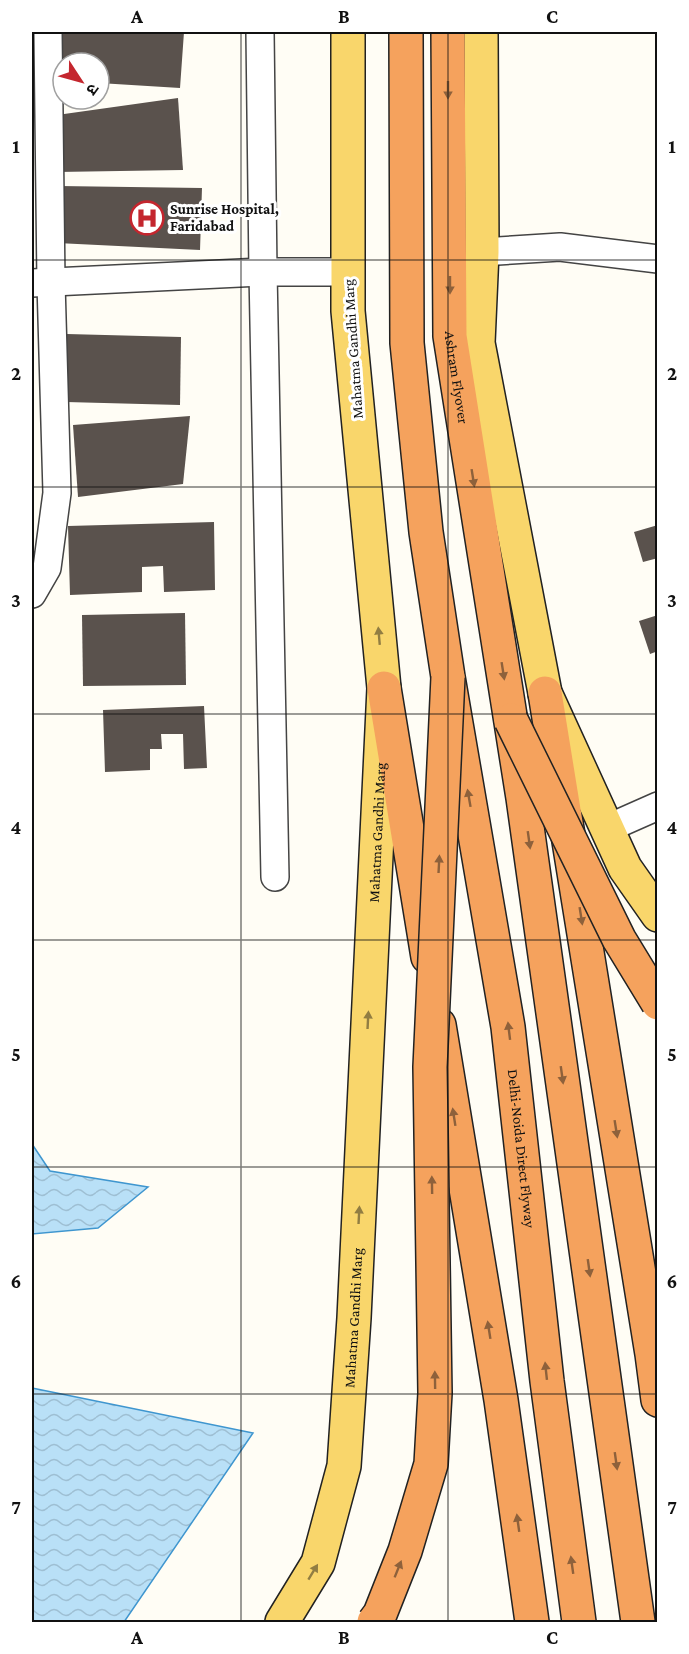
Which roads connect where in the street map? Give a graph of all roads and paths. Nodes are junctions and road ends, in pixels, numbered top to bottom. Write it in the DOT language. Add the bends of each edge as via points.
graph roads {
  1 [pos="48,32"];
  2 [pos="260,32"];
  3 [pos="348,32"];
  4 [pos="406,32"];
  5 [pos="448,32"];
  6 [pos="481,32"];
  7 [pos="482,252"];
  8 [pos="657,259"];
  9 [pos="263,272"];
  10 [pos="348,272"];
  11 [pos="41,283"];
  12 [pos="44,494"];
  13 [pos="32,594"];
  14 [pos="448,677"];
  15 [pos="384,688"];
  16 [pos="545,693"];
  17 [pos="511,720"];
  18 [pos="657,806"];
  19 [pos="606,829"];
  20 [pos="275,877"];
  21 [pos="657,915"];
  22 [pos="657,1003"];
  23 [pos="657,1400"];
  24 [pos="282,1623"];
  25 [pos="374,1623"];
  26 [pos="532,1623"];
  27 [pos="579,1623"];
  28 [pos="638,1623"];
  1 -- 11 [label="street"];
  2 -- 9 [label="street"];
  3 -- 10 [label="main road, Mahatma Gandhi Marg"];
  4 -- 14 [label="highway" via="407,343 426,532"];
  5 -- 17 [label="highway, Ashram Flyover, one-way" via="450,336"];
  6 -- 7 [label="main road"];
  7 -- 8 [label="street" via="560,247"];
  7 -- 16 [label="main road" via="478,343"];
  9 -- 10 [label="street"];
  9 -- 11 [label="street"];
  9 -- 20 [label="street"];
  15 -- 10 [label="main road, Mahatma Gandhi Marg, one-way" via="348,311"];
  11 -- 12 [label="street"];
  12 -- 13 [label="street" via="47,568"];
  25 -- 14 [label="highway, one-way, bridge" via="405,1551 431,1464 435,1393 430,1067"];
  27 -- 14 [label="highway, Delhi-Noida Direct Flyway, one-way, bridge" via="547,1381 508,1027"];
  24 -- 15 [label="main road, Mahatma Gandhi Marg, one-way" via="318,1563 344,1466"];
  26 -- 15 [label="highway, one-way" via="501,1400"];
  16 -- 19 [label="main road"];
  16 -- 23 [label="highway, one-way"];
  17 -- 22 [label="highway, bridge" via="620,939"];
  17 -- 28 [label="highway, one-way"];
  18 -- 19 [label="street"];
  19 -- 21 [label="main road" via="625,868"];
}
